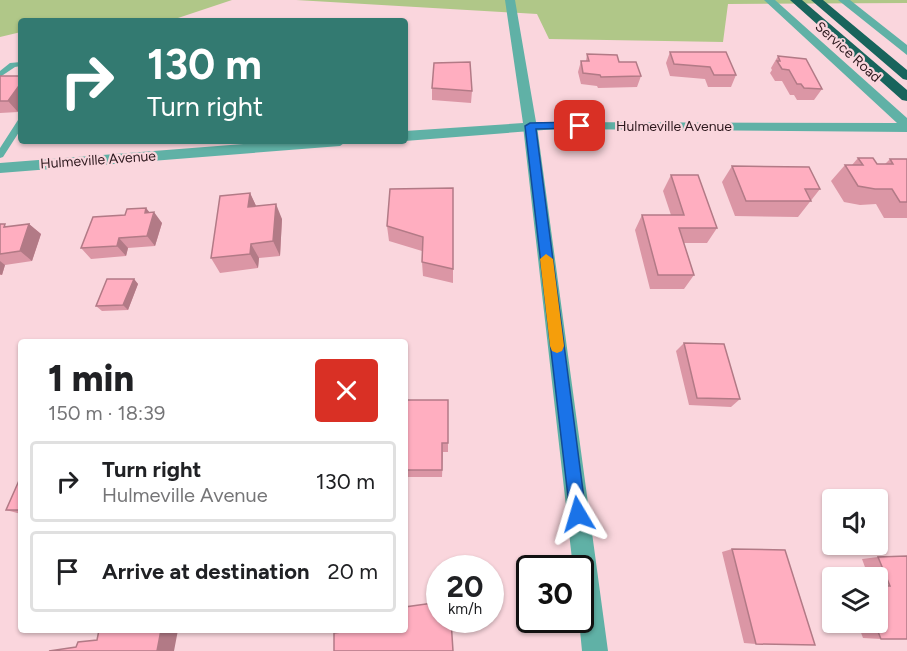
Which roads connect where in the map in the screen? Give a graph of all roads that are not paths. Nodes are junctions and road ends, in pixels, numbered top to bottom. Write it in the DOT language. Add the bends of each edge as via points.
graph roads {
  1 [pos="510,0"];
  2 [pos="769,0"];
  3 [pos="795,0"];
  4 [pos="816,0"];
  5 [pos="843,0"];
  6 [pos="907,51"];
  7 [pos="18,65"];
  8 [pos="0,75"];
  9 [pos="907,76"];
  10 [pos="907,97"];
  11 [pos="530,126"];
  12 [pos="18,127"];
  13 [pos="907,127"];
  14 [pos="408,136"];
  15 [pos="302,144"];
  16 [pos="0,155"];
  17 [pos="0,168"];
  18 [pos="595,651"];
  1 -- 11 [label="street"];
  2 -- 13 [label="street, Service Road"];
  3 -- 10 [label="highway"];
  4 -- 9 [label="highway"];
  5 -- 6 [label="street"];
  7 -- 8 [label="lane"];
  11 -- 13 [label="street, Hulmeville Avenue"];
  11 -- 14 [label="street, Hulmeville Avenue"];
  11 -- 18 [label="street"];
  12 -- 16 [label="lane"];
  15 -- 17 [label="street, Hulmeville Avenue"];
}
